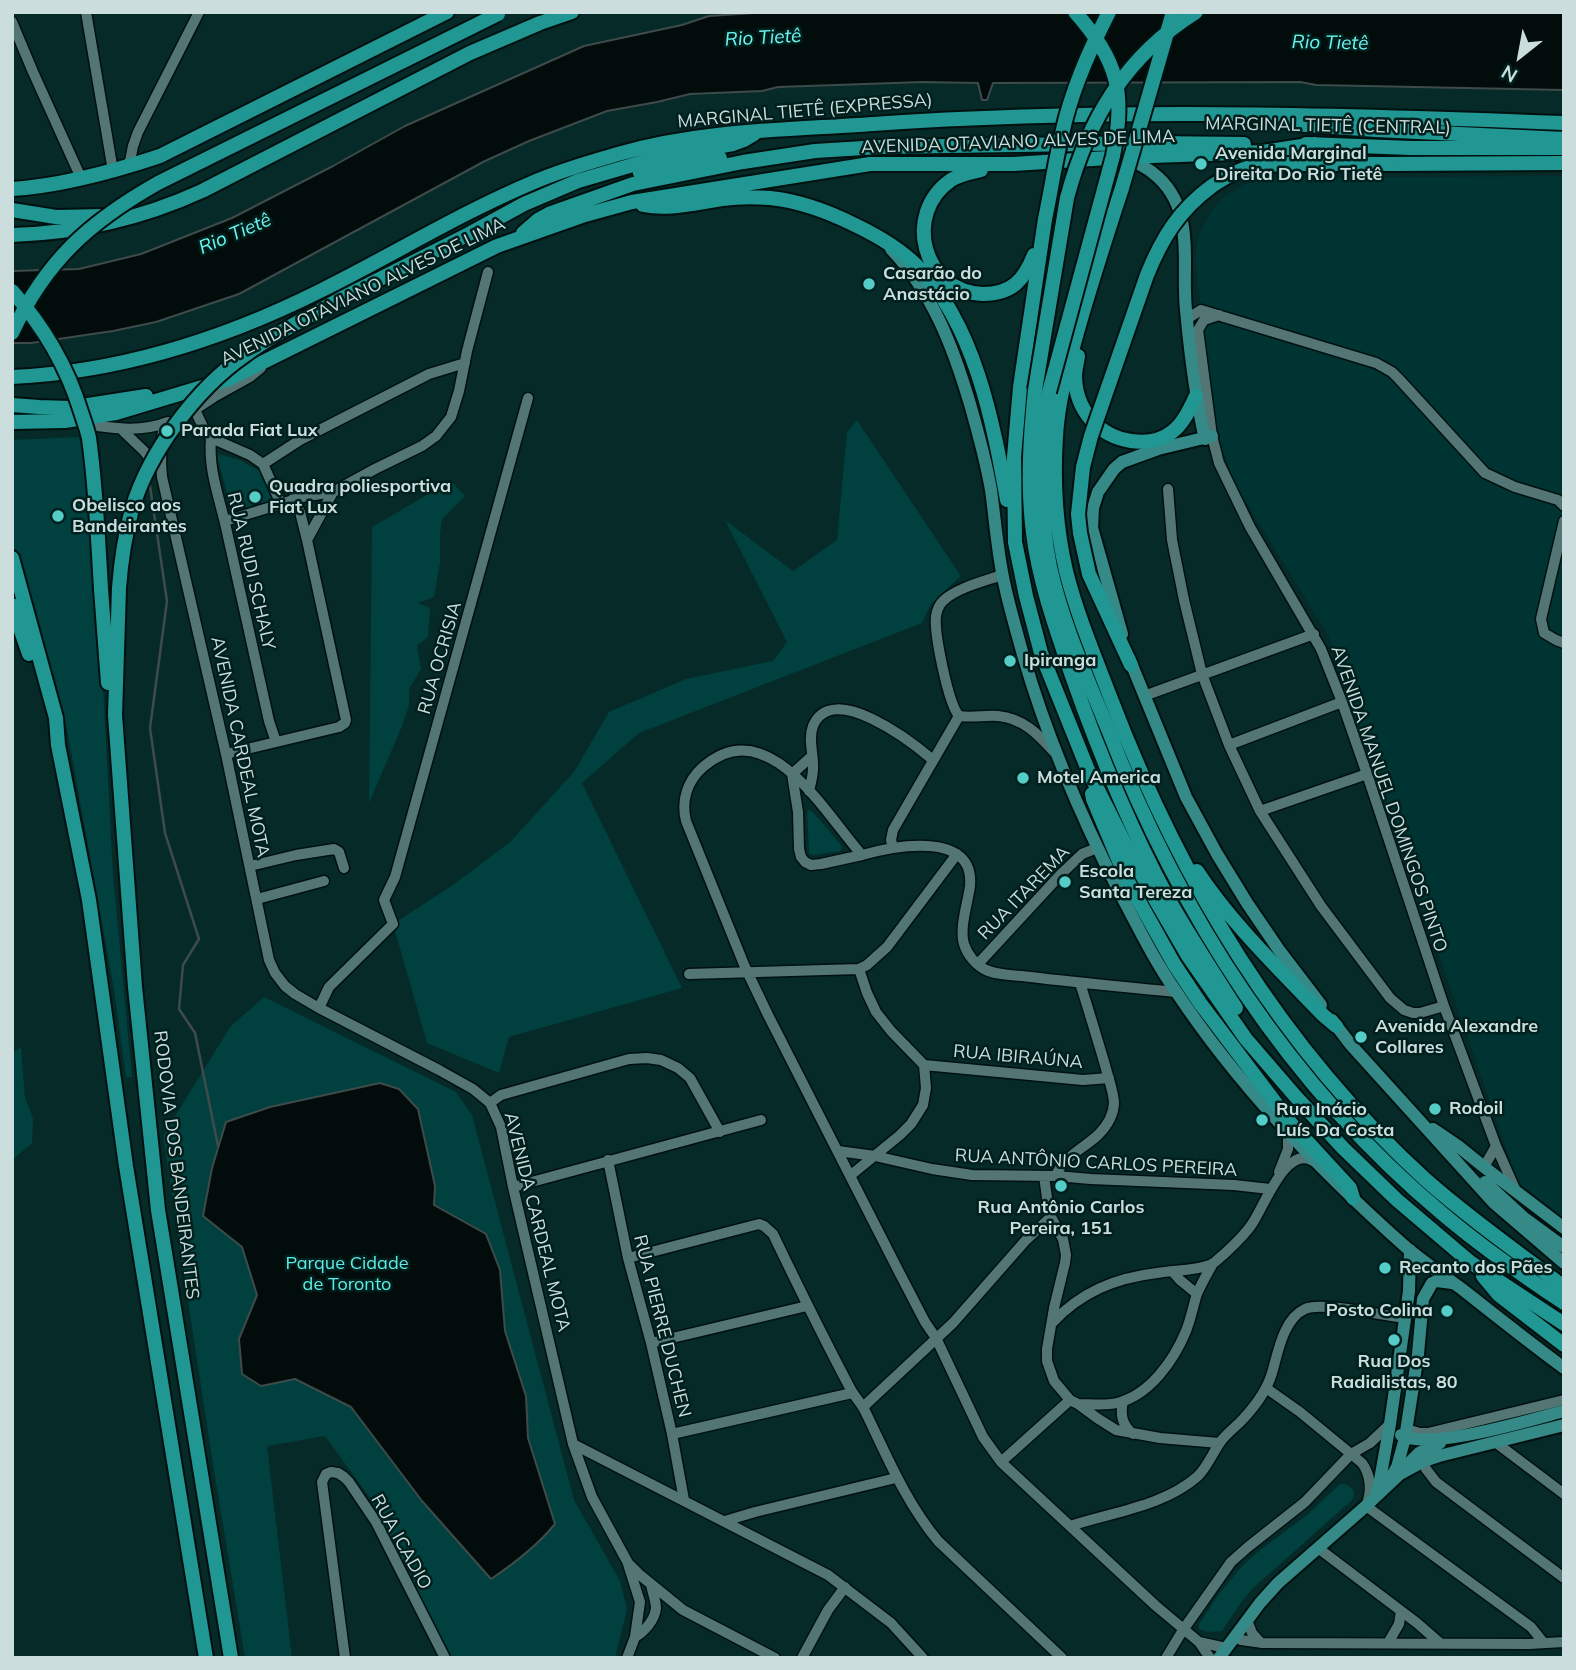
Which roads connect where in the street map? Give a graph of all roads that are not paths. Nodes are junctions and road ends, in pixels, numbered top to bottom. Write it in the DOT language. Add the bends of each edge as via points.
graph roads {
  1 [pos="86,12"];
  2 [pos="199,12"];
  3 [pos="447,12"];
  4 [pos="543,12"];
  5 [pos="572,12"];
  6 [pos="1075,12"];
  7 [pos="1109,12"];
  8 [pos="1173,12"];
  9 [pos="1196,12"];
  10 [pos="499,13"];
  11 [pos="12,22"];
  12 [pos="470,53"];
  13 [pos="1216,115"];
  14 [pos="1564,123"];
  15 [pos="758,131"];
  16 [pos="1564,139"];
  17 [pos="1315,144"];
  18 [pos="1564,148"];
  19 [pos="816,151"];
  20 [pos="1124,157"];
  21 [pos="1564,163"];
  22 [pos="1013,164"];
  23 [pos="130,166"];
  24 [pos="113,171"];
  25 [pos="81,178"];
  26 [pos="12,189"];
  27 [pos="632,202"];
  28 [pos="524,204"];
  29 [pos="12,210"];
  30 [pos="119,219"];
  31 [pos="12,235"];
  32 [pos="877,236"];
  33 [pos="519,237"];
  34 [pos="1042,237"];
  35 [pos="488,272"];
  36 [pos="12,291"];
  37 [pos="1084,308"];
  38 [pos="1219,315"];
  39 [pos="1187,319"];
  40 [pos="12,333"];
  41 [pos="269,361"];
  42 [pos="465,363"];
  43 [pos="12,377"];
  44 [pos="1042,391"];
  45 [pos="185,393"];
  46 [pos="1196,396"];
  47 [pos="528,398"];
  48 [pos="12,405"];
  49 [pos="195,410"];
  50 [pos="65,421"];
  51 [pos="12,422"];
  52 [pos="164,424"];
  53 [pos="122,430"];
  54 [pos="211,438"];
  55 [pos="1209,438"];
  56 [pos="263,464"];
  57 [pos="162,477"];
  58 [pos="1168,489"];
  59 [pos="333,492"];
  60 [pos="293,499"];
  61 [pos="281,504"];
  62 [pos="1564,506"];
  63 [pos="225,521"];
  64 [pos="1564,521"];
  65 [pos="307,540"];
  66 [pos="1015,542"];
  67 [pos="12,558"];
  68 [pos="1002,575"];
  69 [pos="12,605"];
  70 [pos="1314,634"];
  71 [pos="1564,643"];
  72 [pos="1131,665"];
  73 [pos="1202,674"];
  74 [pos="1144,696"];
  75 [pos="1342,702"];
  76 [pos="115,715"];
  77 [pos="959,716"];
  78 [pos="276,742"];
  79 [pos="58,745"];
  80 [pos="1229,745"];
  81 [pos="226,754"];
  82 [pos="1056,755"];
  83 [pos="812,756"];
  84 [pos="933,760"];
  85 [pos="1088,770"];
  86 [pos="792,774"];
  87 [pos="1367,774"];
  88 [pos="811,793"];
  89 [pos="798,808"];
  90 [pos="1260,811"];
  91 [pos="1170,837"];
  92 [pos="892,848"];
  93 [pos="1097,848"];
  94 [pos="957,854"];
  95 [pos="862,856"];
  96 [pos="250,866"];
  97 [pos="344,869"];
  98 [pos="324,881"];
  99 [pos="257,899"];
  100 [pos="978,964"];
  101 [pos="859,969"];
  102 [pos="748,973"];
  103 [pos="689,974"];
  104 [pos="1080,983"];
  105 [pos="1175,992"];
  106 [pos="1444,1006"];
  107 [pos="319,1008"];
  108 [pos="1336,1026"];
  109 [pos="924,1065"];
  110 [pos="1109,1078"];
  111 [pos="1296,1097"];
  112 [pos="490,1103"];
  113 [pos="761,1120"];
  114 [pos="1421,1121"];
  115 [pos="720,1132"];
  116 [pos="1289,1133"];
  117 [pos="1496,1146"];
  118 [pos="838,1151"];
  119 [pos="1449,1154"];
  120 [pos="875,1156"];
  121 [pos="608,1160"];
  122 [pos="1317,1164"];
  123 [pos="1484,1167"];
  124 [pos="850,1175"];
  125 [pos="1044,1176"];
  126 [pos="1056,1176"];
  127 [pos="1273,1185"];
  128 [pos="513,1187"];
  129 [pos="1516,1192"];
  130 [pos="1353,1198"];
  131 [pos="1051,1216"];
  132 [pos="1564,1228"];
  133 [pos="1564,1247"];
  134 [pos="1410,1251"];
  135 [pos="628,1258"];
  136 [pos="1470,1262"];
  137 [pos="1564,1263"];
  138 [pos="1212,1265"];
  139 [pos="1173,1272"];
  140 [pos="1060,1284"];
  141 [pos="1454,1284"];
  142 [pos="1564,1286"];
  143 [pos="1197,1294"];
  144 [pos="1083,1295"];
  145 [pos="1564,1303"];
  146 [pos="807,1306"];
  147 [pos="1405,1318"];
  148 [pos="1052,1323"];
  149 [pos="1564,1324"];
  150 [pos="936,1338"];
  151 [pos="651,1343"];
  152 [pos="1564,1345"];
  153 [pos="1400,1350"];
  154 [pos="1418,1354"];
  155 [pos="1564,1368"];
  156 [pos="1266,1388"];
  157 [pos="852,1393"];
  158 [pos="1564,1400"];
  159 [pos="1123,1401"];
  160 [pos="1074,1402"];
  161 [pos="863,1407"];
  162 [pos="1564,1411"];
  163 [pos="1390,1424"];
  164 [pos="1564,1425"];
  165 [pos="1406,1433"];
  166 [pos="672,1434"];
  167 [pos="1133,1434"];
  168 [pos="1447,1439"];
  169 [pos="1495,1442"];
  170 [pos="1219,1443"];
  171 [pos="573,1444"];
  172 [pos="1351,1454"];
  173 [pos="1424,1461"];
  174 [pos="1001,1462"];
  175 [pos="1400,1474"];
  176 [pos="896,1478"];
  177 [pos="1386,1486"];
  178 [pos="1564,1494"];
  179 [pos="684,1500"];
  180 [pos="1371,1502"];
  181 [pos="725,1521"];
  182 [pos="1070,1526"];
  183 [pos="1318,1548"];
  184 [pos="628,1563"];
  185 [pos="1564,1578"];
  186 [pos="651,1584"];
  187 [pos="845,1587"];
  188 [pos="640,1602"];
  189 [pos="656,1609"];
  190 [pos="683,1610"];
  191 [pos="1401,1611"];
  192 [pos="1247,1620"];
  193 [pos="1183,1630"];
  194 [pos="1235,1636"];
  195 [pos="635,1637"];
  196 [pos="1199,1642"];
  197 [pos="1542,1642"];
  198 [pos="1562,1642"];
  199 [pos="1261,1643"];
  200 [pos="1388,1643"];
  201 [pos="1440,1643"];
  202 [pos="1223,1653"];
  203 [pos="206,1658"];
  204 [pos="231,1658"];
  205 [pos="345,1658"];
  206 [pos="444,1658"];
  207 [pos="627,1658"];
  208 [pos="775,1658"];
  209 [pos="802,1658"];
  210 [pos="923,1658"];
  211 [pos="1062,1658"];
  212 [pos="1166,1658"];
  213 [pos="1210,1658"];
  1 -- 24 [label="street"];
  2 -- 23 [label="street" via="138,132"];
  3 -- 23 [label="highway" via="160,156"];
  4 -- 12 [label="highway" via="482,37"];
  5 -- 12 [label="highway"];
  6 -- 44 [label="highway, bridge" via="1098,39 1113,69 1119,119 1113,156"];
  7 -- 34 [label="highway, bridge" via="1090,49 1062,132"];
  8 -- 37 [label="highway, bridge"];
  9 -- 44 [label="highway, bridge" via="1135,64 1087,137 1067,198"];
  10 -- 40 [label="highway, bridge" via="123,203 62,254"];
  11 -- 25 [label="street"];
  12 -- 30 [label="highway" via="202,191 154,211"];
  13 -- 14 [label="highway, MARGINAL TIETÊ (EXPRESSA)"];
  13 -- 15 [label="highway, MARGINAL TIETÊ (EXPRESSA)" via="1017,116"];
  13 -- 16 [label="highway" via="1376,130"];
  15 -- 28 [label="highway" via="733,144 630,164"];
  15 -- 43 [label="highway, MARGINAL TIETÊ (EXPRESSA)" via="666,142 536,181 315,294 184,346 97,368"];
  17 -- 18 [label="highway, MARGINAL TIETÊ (CENTRAL)"];
  17 -- 19 [label="highway, MARGINAL TIETÊ (CENTRAL)"];
  17 -- 20 [label="highway, AVENIDA OTAVIANO ALVES DE LIMA" via="1263,152"];
  19 -- 28 [label="highway" via="750,153 680,164 537,205"];
  19 -- 33 [label="highway, MARGINAL TIETÊ (CENTRAL)" via="633,184 551,213"];
  20 -- 22 [label="highway, AVENIDA OTAVIANO ALVES DE LIMA"];
  20 -- 39 [label="main road" via="1153,173 1178,209 1185,238"];
  21 -- 72 [label="highway, bridge" via="1276,164 1237,171 1188,205 1147,275 1083,467 1080,533 1089,575"];
  22 -- 27 [label="highway, AVENIDA OTAVIANO ALVES DE LIMA" via="870,164"];
  22 -- 34 [label="highway" via="963,174 941,188 923,224 930,262 960,289 998,293 1026,273"];
  23 -- 24 [label="highway"];
  24 -- 25 [label="highway"];
  25 -- 26 [label="highway"];
  27 -- 32 [label="highway" via="658,208 769,198 825,211"];
  27 -- 33 [label="highway, AVENIDA OTAVIANO ALVES DE LIMA"];
  28 -- 76 [label="highway, bridge" via="243,355 188,409 146,473 133,506 121,559"];
  29 -- 30 [label="highway"];
  30 -- 31 [label="highway"];
  32 -- 66 [label="highway" via="918,267 946,302 970,352 991,420"];
  32 -- 68 [label="main road" via="917,280 953,351 984,456"];
  33 -- 41 [label="highway, AVENIDA OTAVIANO ALVES DE LIMA"];
  34 -- 66 [label="highway" via="1019,398"];
  35 -- 42 [label="street"];
  36 -- 76 [label="highway, bridge" via="52,345 75,393 88,436 108,689"];
  37 -- 46 [label="highway" via="1075,378 1084,408 1101,430 1140,443 1156,440 1180,424"];
  37 -- 91 [label="highway" via="1063,382 1056,435 1059,531 1079,615"];
  38 -- 39 [label="street" via="1201,310"];
  38 -- 55 [label="street, AVENIDA MANUEL DOMINGOS PINTO" via="1204,320 1198,330"];
  38 -- 62 [label="street" via="1383,367 1485,473"];
  39 -- 46 [label="main road"];
  41 -- 45 [label="highway, AVENIDA OTAVIANO ALVES DE LIMA"];
  41 -- 49 [label="street"];
  42 -- 56 [label="street" via="429,374"];
  42 -- 59 [label="street" via="451,417 436,436"];
  44 -- 111 [label="highway" via="1030,438 1033,534 1054,625 1079,696 1129,820 1168,898"];
  44 -- 145 [label="highway" via="1042,503 1054,580 1116,752 1190,906 1247,997 1335,1109 1443,1214"];
  45 -- 48 [label="highway" via="69,408"];
  45 -- 50 [label="highway, AVENIDA OTAVIANO ALVES DE LIMA" via="116,413"];
  46 -- 55 [label="main road"];
  47 -- 107 [label="street, RUA OCRISIA" via="399,863 384,901 393,924 329,987"];
  49 -- 52 [label="street"];
  49 -- 54 [label="street, RUA RUDI SCHALY"];
  50 -- 51 [label="highway, AVENIDA OTAVIANO ALVES DE LIMA"];
  50 -- 53 [label="street"];
  52 -- 53 [label="street"];
  52 -- 57 [label="street, AVENIDA CARDEAL MOTA"];
  53 -- 57 [label="street, AVENIDA CARDEAL MOTA"];
  54 -- 56 [label="street"];
  54 -- 63 [label="street, RUA RUDI SCHALY" via="211,467"];
  55 -- 70 [label="street, AVENIDA MANUEL DOMINGOS PINTO" via="1236,500"];
  55 -- 72 [label="main road" via="1158,449 1122,463 1098,492 1092,528"];
  56 -- 61 [label="street"];
  57 -- 81 [label="street, AVENIDA CARDEAL MOTA"];
  58 -- 73 [label="street" via="1176,562"];
  59 -- 60 [label="street"];
  59 -- 65 [label="street"];
  60 -- 61 [label="street"];
  60 -- 65 [label="street"];
  61 -- 63 [label="street"];
  63 -- 78 [label="street, RUA RUDI SCHALY"];
  64 -- 71 [label="street" via="1541,619 1544,633"];
  65 -- 78 [label="street" via="346,720 339,727"];
  66 -- 85 [label="highway" via="1041,653"];
  67 -- 79 [label="highway" via="56,718"];
  68 -- 77 [label="street" via="953,594 936,613 950,697"];
  68 -- 82 [label="main road"];
  69 -- 79 [label="highway"];
  70 -- 73 [label="street"];
  70 -- 75 [label="street, AVENIDA MANUEL DOMINGOS PINTO"];
  72 -- 74 [label="main road"];
  73 -- 74 [label="street"];
  73 -- 80 [label="street"];
  74 -- 108 [label="main road" via="1186,797 1217,854 1279,950"];
  75 -- 80 [label="street"];
  75 -- 87 [label="street, AVENIDA MANUEL DOMINGOS PINTO"];
  76 -- 204 [label="highway, RODOVIA DOS BANDEIRANTES" via="135,987 158,1210"];
  77 -- 82 [label="street" via="1018,721 1037,733"];
  77 -- 84 [label="street"];
  78 -- 81 [label="street"];
  79 -- 203 [label="highway" via="89,900 126,1166"];
  80 -- 90 [label="street"];
  81 -- 96 [label="street, AVENIDA CARDEAL MOTA"];
  82 -- 93 [label="main road"];
  83 -- 84 [label="street" via="813,726 823,713 837,709 872,719"];
  83 -- 86 [label="street"];
  83 -- 88 [label="street"];
  84 -- 92 [label="street" via="893,830"];
  85 -- 111 [label="highway" via="1188,956 1247,1039"];
  85 -- 130 [label="highway" via="1093,799 1127,880 1174,964 1293,1126 1350,1188"];
  86 -- 88 [label="street"];
  86 -- 89 [label="street"];
  86 -- 102 [label="street" via="767,756 735,752 702,767 684,797 686,821"];
  87 -- 90 [label="street"];
  87 -- 106 [label="street, AVENIDA MANUEL DOMINGOS PINTO"];
  88 -- 89 [label="street"];
  88 -- 95 [label="street"];
  89 -- 95 [label="street" via="799,849 805,862 821,864"];
  90 -- 106 [label="street" via="1321,906 1390,998 1413,1013"];
  91 -- 108 [label="highway" via="1245,931"];
  91 -- 142 [label="highway" via="1244,967 1352,1105 1426,1180"];
  92 -- 94 [label="street" via="938,847"];
  92 -- 95 [label="street"];
  93 -- 100 [label="street, RUA ITAREMA" via="1082,854"];
  93 -- 105 [label="main road"];
  94 -- 100 [label="street" via="970,872 963,943"];
  94 -- 101 [label="street" via="887,947"];
  96 -- 97 [label="street" via="334,849"];
  96 -- 99 [label="street, AVENIDA CARDEAL MOTA"];
  98 -- 99 [label="street"];
  99 -- 107 [label="street, AVENIDA CARDEAL MOTA" via="275,973 295,994"];
  100 -- 104 [label="street" via="1001,973"];
  101 -- 102 [label="street"];
  101 -- 109 [label="street" via="876,1012"];
  102 -- 103 [label="street"];
  102 -- 118 [label="street"];
  104 -- 105 [label="street"];
  104 -- 110 [label="street"];
  105 -- 116 [label="main road"];
  106 -- 117 [label="street, AVENIDA MANUEL DOMINGOS PINTO"];
  107 -- 112 [label="street, AVENIDA CARDEAL MOTA" via="439,1070"];
  108 -- 114 [label="main road"];
  109 -- 110 [label="street, RUA IBIRAÚNA" via="1083,1080"];
  109 -- 120 [label="street" via="923,1105 911,1124"];
  110 -- 126 [label="street" via="1114,1102 1108,1123"];
  111 -- 136 [label="highway" via="1396,1200"];
  112 -- 115 [label="street" via="501,1095 647,1058 661,1060 690,1078"];
  112 -- 128 [label="street, AVENIDA CARDEAL MOTA" via="501,1127"];
  113 -- 115 [label="street"];
  114 -- 119 [label="main road"];
  114 -- 123 [label="main road"];
  115 -- 121 [label="street"];
  116 -- 122 [label="main road"];
  116 -- 127 [label="street" via="1288,1149"];
  117 -- 123 [label="street"];
  117 -- 129 [label="street, AVENIDA MANUEL DOMINGOS PINTO"];
  118 -- 120 [label="street, RUA ANTÔNIO CARLOS PEREIRA"];
  118 -- 124 [label="street"];
  119 -- 133 [label="main road"];
  119 -- 137 [label="main road" via="1494,1203"];
  120 -- 124 [label="street"];
  120 -- 125 [label="street, RUA ANTÔNIO CARLOS PEREIRA" via="971,1175"];
  121 -- 128 [label="street"];
  121 -- 135 [label="street, RUA PIERRE DUCHEN"];
  122 -- 127 [label="street" via="1297,1158"];
  122 -- 130 [label="main road"];
  123 -- 129 [label="main road"];
  124 -- 150 [label="street"];
  125 -- 126 [label="street, RUA ANTÔNIO CARLOS PEREIRA"];
  125 -- 131 [label="street"];
  126 -- 127 [label="street, RUA ANTÔNIO CARLOS PEREIRA"];
  127 -- 138 [label="street" via="1245,1233"];
  128 -- 171 [label="street, AVENIDA CARDEAL MOTA"];
  129 -- 132 [label="main road"];
  130 -- 134 [label="main road"];
  131 -- 140 [label="street" via="1066,1248"];
  131 -- 150 [label="street"];
  134 -- 141 [label="main road"];
  134 -- 147 [label="main road"];
  135 -- 146 [label="street" via="759,1224 773,1234"];
  135 -- 151 [label="street, RUA PIERRE DUCHEN"];
  136 -- 149 [label="highway"];
  136 -- 152 [label="highway" via="1500,1294"];
  138 -- 139 [label="street"];
  138 -- 143 [label="street"];
  139 -- 143 [label="street"];
  139 -- 144 [label="street" via="1133,1276"];
  140 -- 144 [label="street"];
  140 -- 148 [label="street"];
  141 -- 154 [label="main road" via="1437,1281 1429,1287 1423,1299"];
  141 -- 155 [label="main road"];
  143 -- 159 [label="street" via="1177,1351 1147,1387"];
  144 -- 148 [label="street"];
  146 -- 151 [label="street"];
  146 -- 157 [label="street"];
  147 -- 153 [label="main road"];
  147 -- 156 [label="street" via="1329,1306 1304,1309 1287,1328"];
  148 -- 160 [label="street" via="1047,1361 1054,1381"];
  150 -- 161 [label="street"];
  150 -- 174 [label="street" via="983,1437"];
  151 -- 166 [label="street, RUA PIERRE DUCHEN"];
  153 -- 154 [label="main road" via="1412,1348"];
  153 -- 163 [label="main road"];
  154 -- 165 [label="main road"];
  156 -- 170 [label="street"];
  156 -- 172 [label="street"];
  157 -- 161 [label="street"];
  157 -- 166 [label="street"];
  158 -- 165 [label="street" via="1428,1433"];
  159 -- 160 [label="street" via="1102,1405"];
  159 -- 167 [label="street" via="1123,1422"];
  160 -- 167 [label="street" via="1116,1430"];
  160 -- 174 [label="street"];
  161 -- 176 [label="street"];
  162 -- 168 [label="main road"];
  163 -- 165 [label="main road" via="1397,1433"];
  163 -- 172 [label="street"];
  163 -- 180 [label="main road" via="1380,1480"];
  164 -- 169 [label="main road"];
  165 -- 168 [label="main road" via="1419,1441"];
  165 -- 177 [label="main road"];
  166 -- 179 [label="street, RUA PIERRE DUCHEN"];
  167 -- 170 [label="street"];
  168 -- 175 [label="main road" via="1419,1453"];
  169 -- 173 [label="main road"];
  169 -- 178 [label="street"];
  170 -- 182 [label="street" via="1199,1475 1175,1492"];
  171 -- 179 [label="street"];
  171 -- 184 [label="street, AVENIDA CARDEAL MOTA" via="592,1497"];
  172 -- 180 [label="street" via="1368,1471"];
  172 -- 193 [label="street" via="1305,1502 1231,1562"];
  173 -- 175 [label="main road"];
  173 -- 185 [label="street" via="1436,1482"];
  174 -- 182 [label="street"];
  175 -- 177 [label="main road"];
  176 -- 181 [label="street"];
  176 -- 211 [label="street" via="939,1541"];
  177 -- 180 [label="main road"];
  179 -- 181 [label="street"];
  180 -- 183 [label="main road"];
  180 -- 197 [label="street" via="1531,1627"];
  181 -- 187 [label="street"];
  182 -- 193 [label="street"];
  183 -- 191 [label="street"];
  183 -- 192 [label="main road" via="1269,1592"];
  184 -- 186 [label="street, AVENIDA CARDEAL MOTA"];
  184 -- 188 [label="street"];
  186 -- 189 [label="street"];
  186 -- 190 [label="street, AVENIDA CARDEAL MOTA"];
  187 -- 209 [label="street"];
  187 -- 210 [label="street" via="891,1623"];
  188 -- 189 [label="street, AVENIDA CARDEAL MOTA"];
  188 -- 195 [label="street"];
  189 -- 190 [label="street, AVENIDA CARDEAL MOTA"];
  189 -- 195 [label="street" via="642,1634"];
  190 -- 208 [label="street, AVENIDA CARDEAL MOTA"];
  191 -- 200 [label="street"];
  191 -- 201 [label="street"];
  192 -- 194 [label="main road"];
  192 -- 199 [label="street"];
  193 -- 196 [label="street"];
  193 -- 212 [label="street"];
  194 -- 199 [label="street"];
  194 -- 202 [label="main road"];
  195 -- 207 [label="street"];
  196 -- 202 [label="street"];
  196 -- 213 [label="street"];
  197 -- 198 [label="street"];
  197 -- 201 [label="street"];
  199 -- 200 [label="street"];
  200 -- 201 [label="street"];
  205 -- 206 [label="street, RUA ICADIO" via="322,1482 331,1472 349,1482 376,1522"];
}
